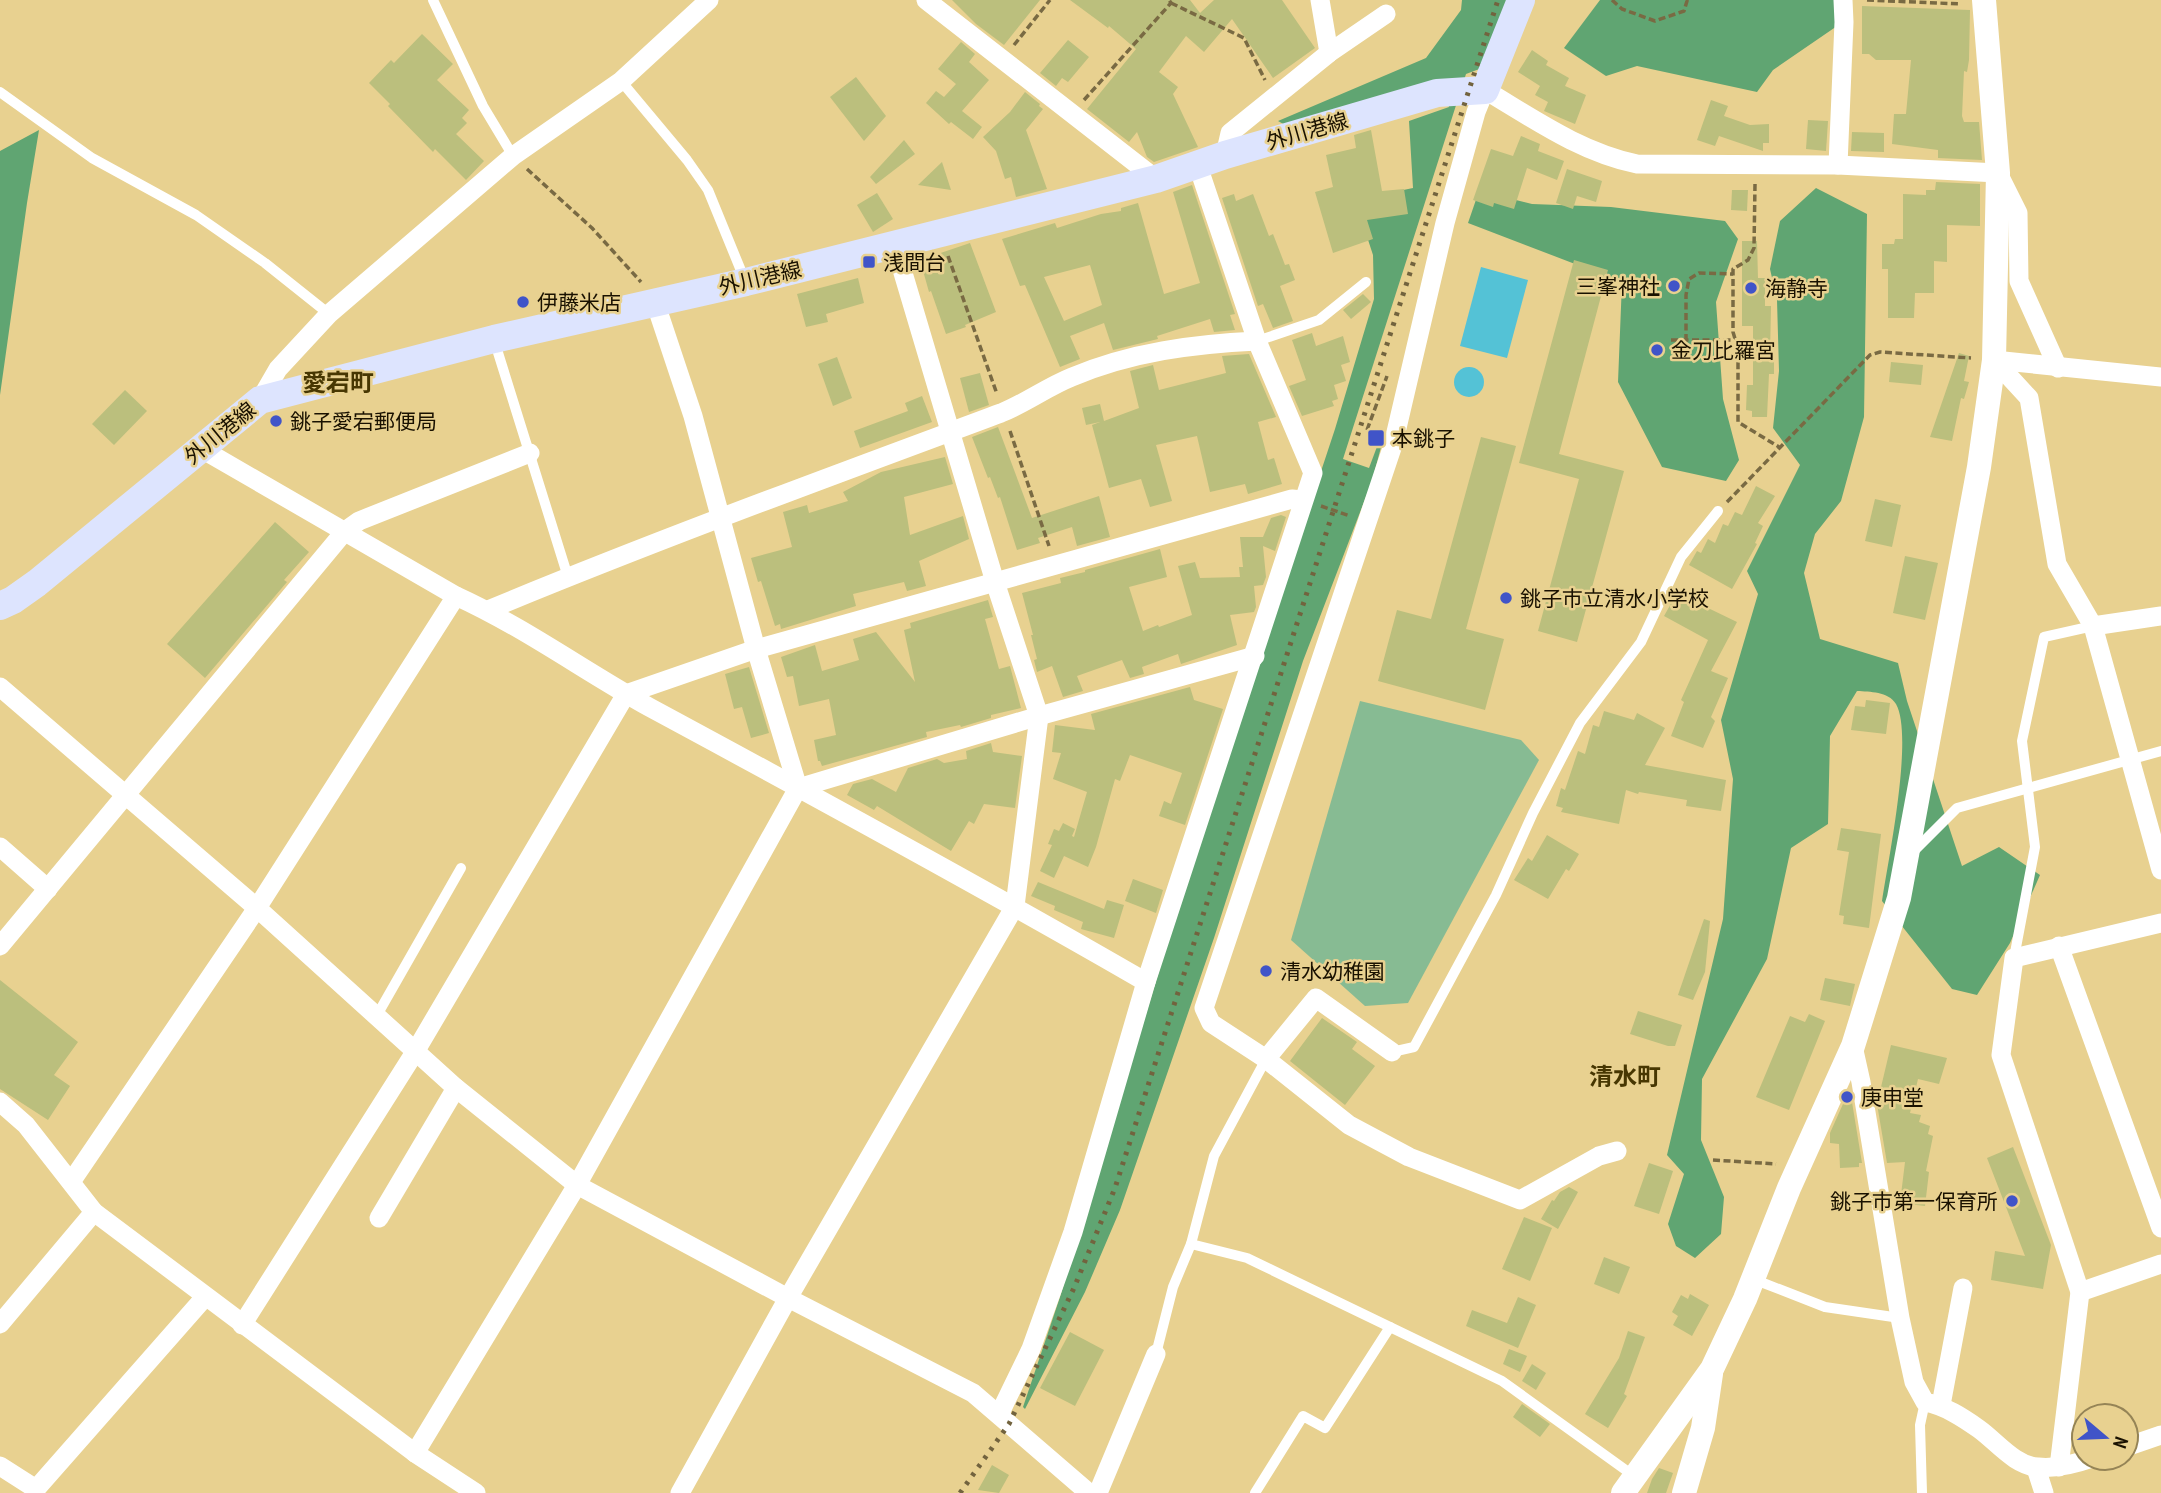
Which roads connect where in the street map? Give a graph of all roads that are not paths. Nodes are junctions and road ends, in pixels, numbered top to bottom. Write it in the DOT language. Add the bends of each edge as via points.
graph roads {
  1 [pos="433,0"];
  2 [pos="709,0"];
  3 [pos="926,0"];
  4 [pos="1320,0"];
  5 [pos="1521,0"];
  6 [pos="1843,0"];
  7 [pos="1984,3"];
  8 [pos="1386,14"];
  9 [pos="1329,53"];
  10 [pos="621,81"];
  11 [pos="1485,90"];
  12 [pos="0,92"];
  13 [pos="1225,155"];
  14 [pos="513,156"];
  15 [pos="1838,165"];
  16 [pos="1198,166"];
  17 [pos="1998,173"];
  18 [pos="1156,179"];
  19 [pos="895,246"];
  20 [pos="746,282"];
  21 [pos="1366,282"];
  22 [pos="654,302"];
  23 [pos="330,314"];
  24 [pos="494,339"];
  25 [pos="1257,341"];
  26 [pos="1994,360"];
  27 [pos="2058,368"];
  28 [pos="2161,377"];
  29 [pos="260,400"];
  30 [pos="948,430"];
  31 [pos="200,448"];
  32 [pos="530,453"];
  33 [pos="1303,500"];
  34 [pos="1718,511"];
  35 [pos="720,518"];
  36 [pos="345,531"];
  37 [pos="568,577"];
  38 [pos="995,582"];
  39 [pos="456,596"];
  40 [pos="0,606"];
  41 [pos="488,610"];
  42 [pos="2161,616"];
  43 [pos="2093,625"];
  44 [pos="756,649"];
  45 [pos="1255,656"];
  46 [pos="0,687"];
  47 [pos="626,694"];
  48 [pos="1039,716"];
  49 [pos="2161,751"];
  50 [pos="2129,759"];
  51 [pos="2029,787"];
  52 [pos="798,788"];
  53 [pos="125,796"];
  54 [pos="0,847"];
  55 [pos="1906,859"];
  56 [pos="461,868"];
  57 [pos="2161,870"];
  58 [pos="48,889"];
  59 [pos="1015,906"];
  60 [pos="257,908"];
  61 [pos="2161,923"];
  62 [pos="0,946"];
  63 [pos="2060,946"];
  64 [pos="2014,958"];
  65 [pos="1146,982"];
  66 [pos="376,1017"];
  67 [pos="1853,1046"];
  68 [pos="415,1052"];
  69 [pos="1392,1052"];
  70 [pos="1266,1059"];
  71 [pos="456,1088"];
  72 [pos="0,1102"];
  73 [pos="1618,1151"];
  74 [pos="71,1182"];
  75 [pos="577,1185"];
  76 [pos="93,1212"];
  77 [pos="379,1218"];
  78 [pos="2161,1228"];
  79 [pos="1191,1244"];
  80 [pos="2161,1264"];
  81 [pos="1753,1279"];
  82 [pos="1963,1288"];
  83 [pos="2080,1292"];
  84 [pos="205,1297"];
  85 [pos="788,1298"];
  86 [pos="1900,1318"];
  87 [pos="0,1324"];
  88 [pos="242,1325"];
  89 [pos="1390,1327"];
  90 [pos="1156,1354"];
  91 [pos="1712,1369"];
  92 [pos="1933,1404"];
  93 [pos="999,1415"];
  94 [pos="2161,1435"];
  95 [pos="2140,1442"];
  96 [pos="415,1453"];
  97 [pos="2070,1464"];
  98 [pos="0,1466"];
  99 [pos="2059,1467"];
  100 [pos="2036,1468"];
  101 [pos="1629,1484"];
  102 [pos="476,1493"];
  103 [pos="680,1493"];
  104 [pos="1088,1493"];
  105 [pos="1098,1493"];
  106 [pos="1255,1493"];
  107 [pos="1684,1493"];
  108 [pos="1922,1493"];
  109 [pos="2044,1493"];
  1 -- 14 [label="lane" via="483,106"];
  2 -- 10 [label="street"];
  3 -- 18 [label="street"];
  4 -- 9 [label="street"];
  5 -- 11 [label="main road"];
  6 -- 15 [label="street"];
  7 -- 17 [label="street"];
  8 -- 9 [label="street"];
  9 -- 13 [label="street" via="1230,133"];
  10 -- 14 [label="street"];
  10 -- 20 [label="lane" via="708,190"];
  11 -- 13 [label="main road, 外川港線" via="1437,93"];
  11 -- 15 [label="street" via="1578,145 1612,159 1636,164"];
  11 -- 70 [label="street" via="1445,223 1393,445 1204,1008 1211,1023"];
  12 -- 23 [label="lane" via="92,158 196,215"];
  13 -- 16 [label="main road, 外川港線"];
  14 -- 23 [label="street"];
  15 -- 17 [label="street"];
  16 -- 18 [label="main road, 外川港線"];
  16 -- 25 [label="street"];
  17 -- 26 [label="street"];
  17 -- 27 [label="street" via="2018,213 2019,281"];
  18 -- 19 [label="main road, 外川港線"];
  19 -- 20 [label="main road, 外川港線"];
  19 -- 30 [label="street"];
  20 -- 22 [label="main road, 外川港線"];
  21 -- 25 [label="lane" via="1319,320"];
  22 -- 24 [label="main road, 外川港線"];
  22 -- 35 [label="street" via="693,416"];
  23 -- 29 [label="street" via="278,369"];
  24 -- 29 [label="main road, 外川港線"];
  24 -- 32 [label="lane"];
  25 -- 30 [label="street" via="1202,344 1129,357"];
  25 -- 33 [label="street" via="1313,473"];
  26 -- 27 [label="street"];
  26 -- 43 [label="street" via="2029,398 2057,564"];
  26 -- 55 [label="street" via="1979,467"];
  27 -- 28 [label="street"];
  29 -- 31 [label="main road, 外川港線"];
  30 -- 35 [label="street"];
  30 -- 38 [label="street"];
  31 -- 36 [label="street"];
  31 -- 40 [label="main road, 外川港線" via="37,583"];
  32 -- 36 [label="street" via="359,521"];
  32 -- 37 [label="lane"];
  33 -- 38 [label="street" via="1292,499"];
  33 -- 45 [label="street"];
  34 -- 69 [label="lane" via="1681,557 1641,642 1580,723 1496,895 1414,1047"];
  35 -- 37 [label="street"];
  35 -- 44 [label="street"];
  36 -- 39 [label="street"];
  36 -- 53 [label="street"];
  37 -- 41 [label="street"];
  38 -- 44 [label="street"];
  38 -- 48 [label="street"];
  39 -- 41 [label="street"];
  39 -- 60 [label="street"];
  41 -- 47 [label="street"];
  42 -- 43 [label="street"];
  43 -- 50 [label="street"];
  43 -- 51 [label="lane" via="2044,637 2022,741"];
  44 -- 47 [label="street"];
  44 -- 52 [label="street"];
  45 -- 48 [label="street"];
  45 -- 65 [label="street"];
  46 -- 53 [label="street"];
  47 -- 52 [label="street"];
  47 -- 68 [label="street"];
  48 -- 52 [label="street"];
  48 -- 59 [label="street"];
  49 -- 50 [label="lane"];
  50 -- 51 [label="lane"];
  50 -- 57 [label="street"];
  51 -- 55 [label="lane" via="1957,808"];
  51 -- 64 [label="lane" via="2035,847"];
  52 -- 59 [label="street"];
  52 -- 75 [label="street"];
  53 -- 58 [label="street"];
  53 -- 60 [label="street"];
  54 -- 58 [label="street"];
  55 -- 67 [label="street" via="1899,898"];
  56 -- 66 [label="lane"];
  58 -- 62 [label="street"];
  59 -- 65 [label="street"];
  59 -- 85 [label="street"];
  60 -- 66 [label="street"];
  60 -- 74 [label="street"];
  61 -- 63 [label="street"];
  63 -- 64 [label="street"];
  63 -- 78 [label="street"];
  64 -- 83 [label="street" via="2001,1055"];
  65 -- 93 [label="street" via="1052,1296"];
  66 -- 68 [label="street"];
  67 -- 81 [label="street"];
  67 -- 86 [label="street"];
  68 -- 71 [label="street"];
  68 -- 88 [label="street"];
  69 -- 70 [label="street" via="1316,998"];
  70 -- 73 [label="street" via="1349,1125 1409,1157 1520,1200 1599,1156"];
  70 -- 79 [label="lane" via="1214,1156"];
  71 -- 75 [label="street"];
  71 -- 77 [label="street"];
  72 -- 74 [label="street" via="26,1125"];
  74 -- 76 [label="street"];
  75 -- 85 [label="street"];
  75 -- 96 [label="street"];
  76 -- 84 [label="street"];
  76 -- 87 [label="street"];
  79 -- 89 [label="lane" via="1247,1258"];
  79 -- 90 [label="lane" via="1173,1287"];
  80 -- 83 [label="street"];
  81 -- 86 [label="lane" via="1825,1307"];
  81 -- 91 [label="street"];
  82 -- 92 [label="street"];
  83 -- 99 [label="street"];
  84 -- 88 [label="street"];
  84 -- 98 [label="street" via="36,1489"];
  85 -- 93 [label="street" via="973,1393"];
  85 -- 103 [label="street"];
  86 -- 92 [label="street" via="1914,1382"];
  88 -- 96 [label="street"];
  89 -- 101 [label="lane" via="1502,1381"];
  89 -- 106 [label="lane" via="1325,1428 1303,1416"];
  90 -- 105 [label="street"];
  91 -- 101 [label="street"];
  91 -- 107 [label="street" via="1703,1428"];
  92 -- 100 [label="street"];
  92 -- 108 [label="lane" via="1920,1425"];
  93 -- 104 [label="street"];
  94 -- 95 [label="street"];
  96 -- 102 [label="street"];
  97 -- 99 [label="street"];
  99 -- 100 [label="street"];
  100 -- 109 [label="street"];
}
